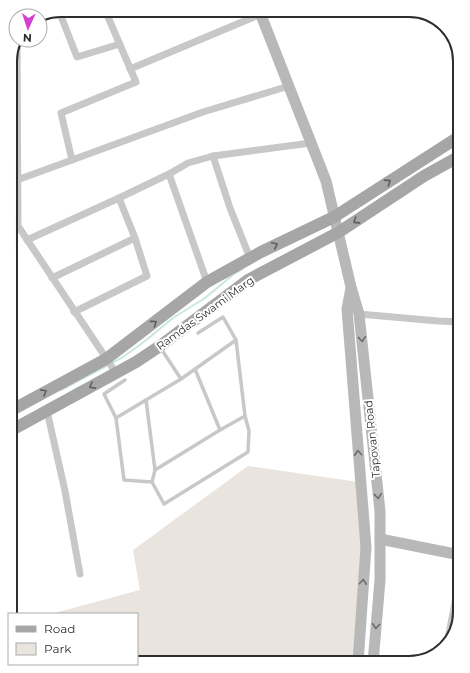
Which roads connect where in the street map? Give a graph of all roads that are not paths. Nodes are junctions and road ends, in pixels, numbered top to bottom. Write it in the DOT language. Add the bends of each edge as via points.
graph roads {
  1 [pos="62,17"];
  2 [pos="108,17"];
  3 [pos="249,17"];
  4 [pos="262,17"];
  5 [pos="120,44"];
  6 [pos="17,58"];
  7 [pos="130,69"];
  8 [pos="289,86"];
  9 [pos="453,140"];
  10 [pos="312,144"];
  11 [pos="212,156"];
  12 [pos="72,160"];
  13 [pos="453,160"];
  14 [pos="169,174"];
  15 [pos="17,180"];
  16 [pos="119,198"];
  17 [pos="334,217"];
  18 [pos="17,229"];
  19 [pos="339,232"];
  20 [pos="135,238"];
  21 [pos="27,240"];
  22 [pos="250,258"];
  23 [pos="52,278"];
  24 [pos="208,282"];
  25 [pos="351,287"];
  26 [pos="74,312"];
  27 [pos="359,314"];
  28 [pos="453,322"];
  29 [pos="198,333"];
  30 [pos="236,340"];
  31 [pos="160,346"];
  32 [pos="113,368"];
  33 [pos="195,369"];
  34 [pos="181,379"];
  35 [pos="146,400"];
  36 [pos="17,408"];
  37 [pos="47,411"];
  38 [pos="245,416"];
  39 [pos="116,418"];
  40 [pos="17,427"];
  41 [pos="220,430"];
  42 [pos="155,470"];
  43 [pos="152,482"];
  44 [pos="380,540"];
  45 [pos="453,554"];
  46 [pos="80,574"];
  47 [pos="453,613"];
  48 [pos="450,629"];
  49 [pos="358,656"];
  50 [pos="374,656"];
  1 -- 5 [label="street" via="77,57"];
  2 -- 5 [label="street"];
  3 -- 7 [label="street"];
  4 -- 8 [label="main road, Tapovan Road"];
  5 -- 7 [label="street"];
  6 -- 15 [label="street"];
  7 -- 12 [label="street" via="136,82 60,113"];
  8 -- 10 [label="main road, Tapovan Road"];
  8 -- 12 [label="street" via="203,112"];
  17 -- 9 [label="main road, one-way"];
  10 -- 11 [label="street"];
  10 -- 17 [label="main road, Tapovan Road" via="326,181"];
  11 -- 14 [label="street" via="188,163"];
  11 -- 22 [label="street"];
  12 -- 15 [label="street"];
  13 -- 19 [label="main road, Ramdas Swami Marg, one-way"];
  14 -- 16 [label="street"];
  14 -- 24 [label="street"];
  16 -- 20 [label="street"];
  16 -- 21 [label="street"];
  17 -- 19 [label="main road, Tapovan Road"];
  22 -- 17 [label="main road, one-way"];
  18 -- 21 [label="street"];
  19 -- 25 [label="main road, Tapovan Road"];
  19 -- 31 [label="main road, Ramdas Swami Marg" via="248,280"];
  20 -- 23 [label="street"];
  20 -- 26 [label="street" via="147,276"];
  21 -- 23 [label="street"];
  22 -- 24 [label="main road"];
  23 -- 26 [label="street"];
  32 -- 24 [label="main road, one-way"];
  25 -- 27 [label="main road, Tapovan Road"];
  49 -- 25 [label="main road, one-way" via="366,547 347,309"];
  26 -- 32 [label="street"];
  27 -- 28 [label="street"];
  27 -- 44 [label="main road, Tapovan Road, one-way" via="380,511"];
  29 -- 30 [label="lane" via="223,317"];
  30 -- 33 [label="lane"];
  30 -- 38 [label="lane"];
  31 -- 32 [label="main road, Ramdas Swami Marg" via="136,362"];
  31 -- 34 [label="lane"];
  36 -- 32 [label="main road, one-way"];
  32 -- 37 [label="main road, Ramdas Swami Marg, one-way"];
  32 -- 39 [label="lane" via="104,394"];
  33 -- 34 [label="lane"];
  33 -- 41 [label="lane"];
  34 -- 35 [label="lane"];
  35 -- 39 [label="lane"];
  35 -- 42 [label="lane"];
  37 -- 40 [label="main road, Ramdas Swami Marg"];
  37 -- 46 [label="street"];
  38 -- 41 [label="lane"];
  38 -- 43 [label="lane" via="249,431 248,452 164,504"];
  39 -- 43 [label="lane" via="124,480"];
  41 -- 42 [label="lane"];
  42 -- 43 [label="lane"];
  44 -- 45 [label="main road"];
  44 -- 50 [label="main road, Tapovan Road, one-way" via="380,580"];
  47 -- 48 [label="street"];
}
